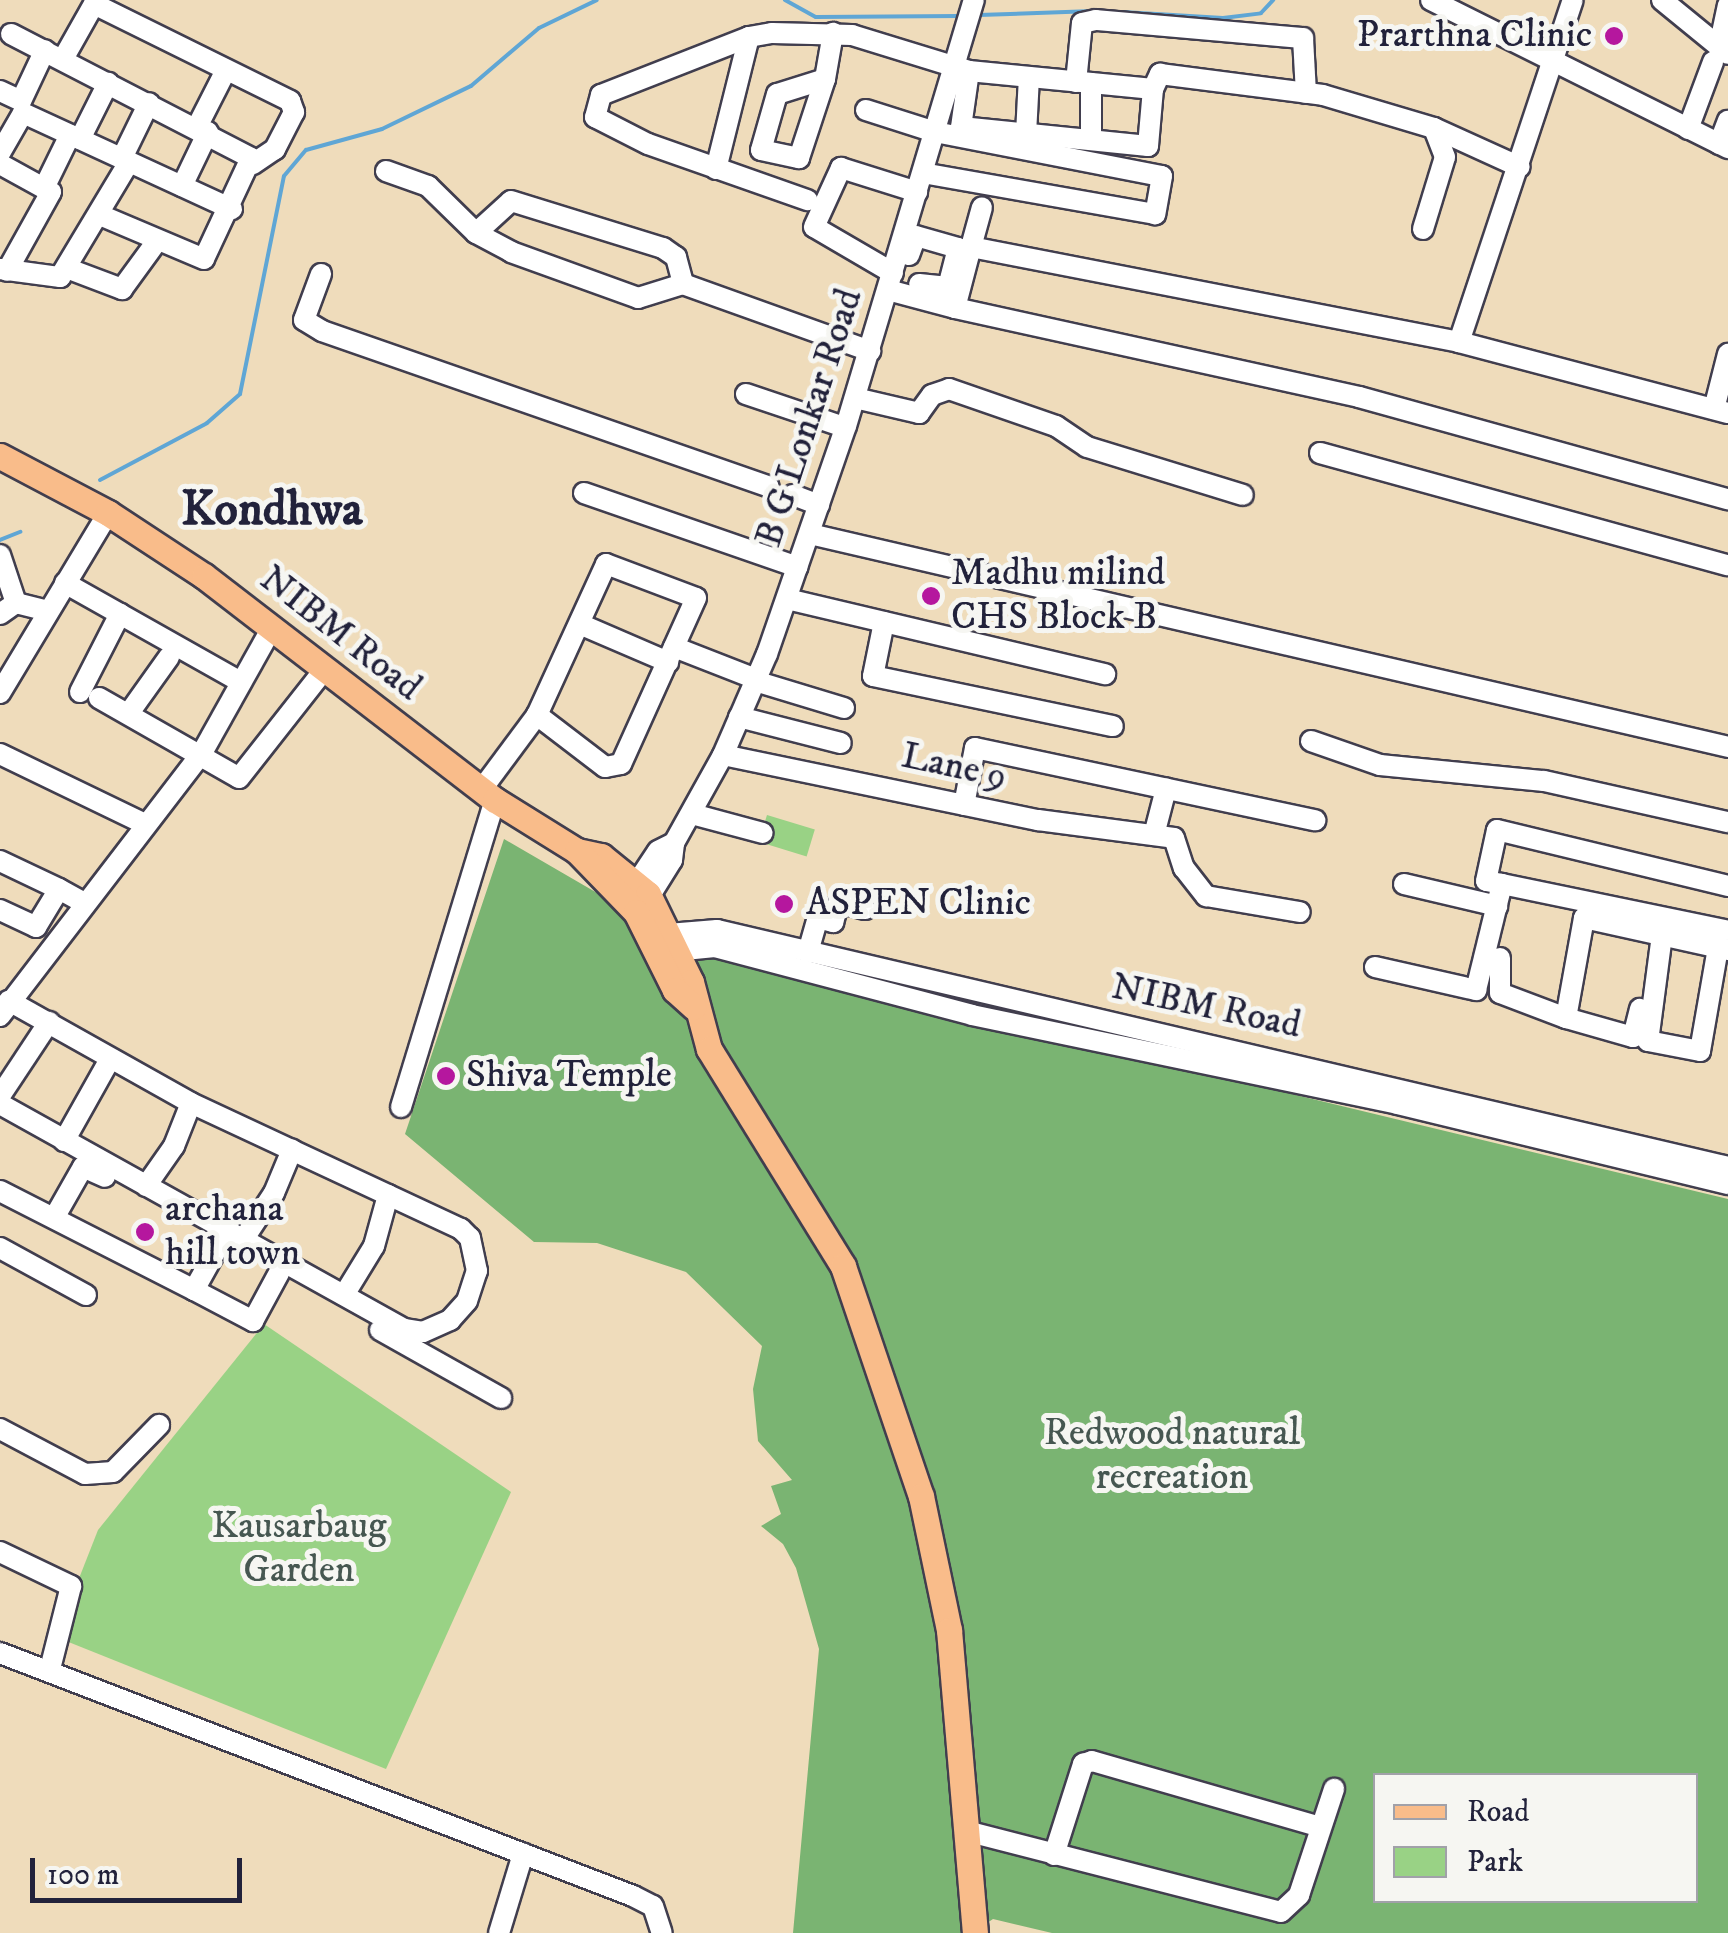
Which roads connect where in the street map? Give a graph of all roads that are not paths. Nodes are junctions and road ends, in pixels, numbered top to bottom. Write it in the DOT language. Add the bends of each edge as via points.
graph roads {
  1 [pos="974,0"];
  2 [pos="1431,0"];
  3 [pos="1573,0"];
  4 [pos="1662,0"];
  5 [pos="1728,5"];
  6 [pos="832,33"];
  7 [pos="11,34"];
  8 [pos="750,37"];
  9 [pos="54,54"];
  10 [pos="1720,54"];
  11 [pos="1555,61"];
  12 [pos="961,69"];
  13 [pos="226,70"];
  14 [pos="1029,77"];
  15 [pos="825,79"];
  16 [pos="108,83"];
  17 [pos="1084,83"];
  18 [pos="1154,89"];
  19 [pos="0,91"];
  20 [pos="1306,93"];
  21 [pos="149,103"];
  22 [pos="22,107"];
  23 [pos="866,110"];
  24 [pos="1728,121"];
  25 [pos="1434,128"];
  26 [pos="1688,129"];
  27 [pos="202,130"];
  28 [pos="935,132"];
  29 [pos="1026,134"];
  30 [pos="75,137"];
  31 [pos="1091,140"];
  32 [pos="1724,146"];
  33 [pos="0,152"];
  34 [pos="126,160"];
  35 [pos="0,164"];
  36 [pos="253,164"];
  37 [pos="1520,167"];
  38 [pos="716,169"];
  39 [pos="386,171"];
  40 [pos="920,182"];
  41 [pos="182,186"];
  42 [pos="44,188"];
  43 [pos="808,200"];
  44 [pos="982,208"];
  45 [pos="232,209"];
  46 [pos="102,216"];
  47 [pos="1423,229"];
  48 [pos="476,233"];
  49 [pos="157,241"];
  50 [pos="971,247"];
  51 [pos="70,269"];
  52 [pos="897,269"];
  53 [pos="3,270"];
  54 [pos="321,274"];
  55 [pos="959,275"];
  56 [pos="683,284"];
  57 [pos="955,308"];
  58 [pos="1459,342"];
  59 [pos="870,351"];
  60 [pos="1728,354"];
  61 [pos="746,394"];
  62 [pos="855,398"];
  63 [pos="1721,411"];
  64 [pos="844,427"];
  65 [pos="1320,453"];
  66 [pos="0,456"];
  67 [pos="768,487"];
  68 [pos="584,493"];
  69 [pos="792,495"];
  70 [pos="1242,495"];
  71 [pos="1728,499"];
  72 [pos="819,505"];
  73 [pos="108,513"];
  74 [pos="810,534"];
  75 [pos="0,555"];
  76 [pos="1728,566"];
  77 [pos="798,567"];
  78 [pos="65,583"];
  79 [pos="787,599"];
  80 [pos="8,609"];
  81 [pos="48,611"];
  82 [pos="120,614"];
  83 [pos="884,622"];
  84 [pos="582,624"];
  85 [pos="272,628"];
  86 [pos="671,654"];
  87 [pos="169,657"];
  88 [pos="324,670"];
  89 [pos="1105,674"];
  90 [pos="756,680"];
  91 [pos="241,682"];
  92 [pos="0,693"];
  93 [pos="844,708"];
  94 [pos="128,713"];
  95 [pos="537,716"];
  96 [pos="739,718"];
  97 [pos="1112,726"];
  98 [pos="1311,741"];
  99 [pos="841,742"];
  100 [pos="1728,747"];
  101 [pos="202,753"];
  102 [pos="0,754"];
  103 [pos="723,755"];
  104 [pos="1166,789"];
  105 [pos="489,794"];
  106 [pos="964,805"];
  107 [pos="692,814"];
  108 [pos="1315,820"];
  109 [pos="1728,822"];
  110 [pos="145,824"];
  111 [pos="763,832"];
  112 [pos="1164,836"];
  113 [pos="0,861"];
  114 [pos="1404,884"];
  115 [pos="1502,884"];
  116 [pos="1728,886"];
  117 [pos="59,889"];
  118 [pos="637,898"];
  119 [pos="84,903"];
  120 [pos="1504,908"];
  121 [pos="866,909"];
  122 [pos="0,910"];
  123 [pos="1300,912"];
  124 [pos="1656,934"];
  125 [pos="716,938"];
  126 [pos="663,943"];
  127 [pos="1725,943"];
  128 [pos="808,952"];
  129 [pos="1376,967"];
  130 [pos="6,998"];
  131 [pos="1566,1018"];
  132 [pos="49,1022"];
  133 [pos="110,1059"];
  134 [pos="0,1096"];
  135 [pos="191,1103"];
  136 [pos="0,1104"];
  137 [pos="401,1107"];
  138 [pos="64,1141"];
  139 [pos="292,1150"];
  140 [pos="1728,1167"];
  141 [pos="1728,1184"];
  142 [pos="146,1186"];
  143 [pos="0,1191"];
  144 [pos="388,1196"];
  145 [pos="54,1218"];
  146 [pos="232,1240"];
  147 [pos="0,1248"];
  148 [pos="279,1273"];
  149 [pos="194,1290"];
  150 [pos="86,1295"];
  151 [pos="344,1295"];
  152 [pos="501,1398"];
  153 [pos="159,1424"];
  154 [pos="0,1430"];
  155 [pos="0,1552"];
  156 [pos="0,1653"];
  157 [pos="50,1669"];
  158 [pos="1334,1790"];
  159 [pos="1322,1827"];
  160 [pos="966,1831"];
  161 [pos="523,1854"];
  162 [pos="1054,1854"];
  163 [pos="499,1933"];
  164 [pos="662,1933"];
  165 [pos="975,1933"];
  1 -- 12 [label="street, B G Lonkar Road"];
  2 -- 11 [label="street"];
  3 -- 11 [label="street"];
  4 -- 10 [label="street"];
  5 -- 10 [label="street"];
  6 -- 8 [label="street"];
  6 -- 12 [label="street"];
  6 -- 15 [label="street"];
  7 -- 9 [label="street"];
  8 -- 38 [label="street"];
  8 -- 38 [label="street" via="619,86 593,107 595,117 608,124"];
  9 -- 13 [label="street" via="94,4"];
  9 -- 16 [label="street"];
  9 -- 22 [label="street"];
  10 -- 26 [label="street"];
  11 -- 26 [label="street"];
  11 -- 37 [label="street"];
  12 -- 14 [label="street"];
  12 -- 28 [label="street, B G Lonkar Road"];
  12 -- 29 [label="street" via="960,126"];
  13 -- 27 [label="street"];
  13 -- 36 [label="street" via="294,107 275,149"];
  14 -- 17 [label="street"];
  14 -- 29 [label="street"];
  16 -- 21 [label="street"];
  16 -- 30 [label="street"];
  17 -- 18 [label="street"];
  17 -- 20 [label="street" via="1082,23 1096,20 1303,38"];
  17 -- 31 [label="street"];
  18 -- 20 [label="street" via="1160,74"];
  18 -- 31 [label="street" via="1150,145"];
  19 -- 22 [label="street"];
  20 -- 25 [label="street"];
  21 -- 27 [label="street"];
  21 -- 34 [label="street"];
  22 -- 30 [label="street"];
  22 -- 33 [label="street"];
  23 -- 28 [label="street"];
  24 -- 32 [label="street"];
  25 -- 37 [label="street"];
  25 -- 47 [label="street" via="1446,157"];
  26 -- 32 [label="street"];
  27 -- 36 [label="street" via="247,151"];
  27 -- 41 [label="street"];
  28 -- 40 [label="street, B G Lonkar Road"];
  28 -- 40 [label="street" via="1162,176 1155,214"];
  29 -- 31 [label="street"];
  30 -- 34 [label="street"];
  30 -- 42 [label="street"];
  34 -- 41 [label="street"];
  34 -- 46 [label="street"];
  35 -- 42 [label="street"];
  36 -- 45 [label="street"];
  37 -- 58 [label="street"];
  38 -- 43 [label="street"];
  39 -- 48 [label="street" via="428,186"];
  40 -- 52 [label="street, B G Lonkar Road"];
  40 -- 52 [label="street" via="842,168 814,226"];
  41 -- 45 [label="street"];
  42 -- 53 [label="street" via="51,192"];
  44 -- 50 [label="street"];
  45 -- 49 [label="street" via="204,258"];
  46 -- 49 [label="street"];
  46 -- 51 [label="street"];
  48 -- 56 [label="street" via="638,298"];
  48 -- 56 [label="street" via="511,201 663,248 676,258"];
  49 -- 51 [label="street" via="122,290"];
  50 -- 55 [label="street"];
  50 -- 58 [label="street"];
  51 -- 53 [label="street" via="50,280"];
  52 -- 55 [label="street" via="905,280 942,290"];
  52 -- 55 [label="street" via="916,236 955,246"];
  52 -- 57 [label="street"];
  52 -- 59 [label="street, B G Lonkar Road"];
  54 -- 67 [label="street" via="304,320 322,331"];
  55 -- 57 [label="street"];
  56 -- 59 [label="street"];
  57 -- 71 [label="street" via="1358,396"];
  58 -- 63 [label="street"];
  59 -- 62 [label="street, B G Lonkar Road"];
  60 -- 63 [label="street"];
  61 -- 64 [label="street"];
  62 -- 64 [label="street, B G Lonkar Road"];
  62 -- 70 [label="street" via="919,413 932,395 949,389 1056,426 1086,447"];
  64 -- 72 [label="street, B G Lonkar Road"];
  65 -- 76 [label="street"];
  66 -- 73 [label="main road, NIBM Road"];
  68 -- 77 [label="street"];
  69 -- 72 [label="street"];
  72 -- 74 [label="street, B G Lonkar Road"];
  73 -- 78 [label="street"];
  73 -- 85 [label="main road, NIBM Road"];
  74 -- 77 [label="street, B G Lonkar Road"];
  74 -- 100 [label="street"];
  75 -- 80 [label="street"];
  77 -- 79 [label="street, B G Lonkar Road"];
  78 -- 81 [label="street"];
  78 -- 82 [label="street"];
  79 -- 83 [label="street"];
  79 -- 90 [label="street, B G Lonkar Road"];
  80 -- 81 [label="street"];
  81 -- 92 [label="street"];
  82 -- 91 [label="street"];
  82 -- 94 [label="street" via="89,695"];
  83 -- 89 [label="street"];
  83 -- 97 [label="street" via="873,676"];
  84 -- 86 [label="street"];
  84 -- 86 [label="street" via="606,564 696,598"];
  84 -- 95 [label="street"];
  85 -- 88 [label="main road, NIBM Road"];
  85 -- 91 [label="street"];
  86 -- 90 [label="street"];
  86 -- 95 [label="street" via="621,764 606,767"];
  87 -- 94 [label="street"];
  88 -- 101 [label="street" via="244,774 232,776"];
  88 -- 105 [label="main road, NIBM Road"];
  90 -- 93 [label="street"];
  90 -- 96 [label="street, B G Lonkar Road"];
  91 -- 101 [label="street"];
  94 -- 101 [label="street"];
  95 -- 105 [label="street"];
  96 -- 99 [label="street"];
  96 -- 103 [label="street, B G Lonkar Road"];
  98 -- 109 [label="street" via="1380,765 1544,781"];
  101 -- 110 [label="street"];
  102 -- 110 [label="street"];
  103 -- 106 [label="street, Lane 9"];
  103 -- 107 [label="street, B G Lonkar Road"];
  104 -- 106 [label="street" via="975,748"];
  104 -- 108 [label="street"];
  104 -- 112 [label="street"];
  105 -- 118 [label="main road, NIBM Road"];
  105 -- 137 [label="street"];
  106 -- 112 [label="street, Lane 9"];
  107 -- 111 [label="street"];
  107 -- 118 [label="street, B G Lonkar Road" via="674,843 658,852"];
  110 -- 119 [label="street"];
  112 -- 123 [label="street" via="1206,896"];
  113 -- 117 [label="street"];
  114 -- 120 [label="street"];
  115 -- 116 [label="street" via="1486,880 1497,830"];
  115 -- 120 [label="street"];
  115 -- 127 [label="street"];
  117 -- 119 [label="street"];
  117 -- 122 [label="street" via="36,927"];
  118 -- 126 [label="main road, NIBM Road"];
  119 -- 130 [label="street"];
  120 -- 129 [label="street" via="1476,990"];
  120 -- 131 [label="street" via="1496,988"];
  121 -- 128 [label="street" via="839,902 833,922 818,918"];
  124 -- 127 [label="street"];
  124 -- 127 [label="street" via="1648,1041 1700,1051"];
  124 -- 131 [label="street" via="1633,1037"];
  124 -- 131 [label="street" via="1584,918"];
  125 -- 126 [label="street, NIBM Road"];
  125 -- 128 [label="street, NIBM Road"];
  125 -- 141 [label="street, NIBM Road" via="972,1015 1397,1104"];
  126 -- 160 [label="main road, NIBM Road" via="676,990 694,1007 744,1110 828,1233 921,1496 949,1630"];
  128 -- 140 [label="street, NIBM Road"];
  130 -- 132 [label="street"];
  132 -- 133 [label="street"];
  132 -- 134 [label="street"];
  133 -- 135 [label="street"];
  133 -- 138 [label="street"];
  135 -- 139 [label="street"];
  135 -- 142 [label="street" via="174,1146"];
  136 -- 138 [label="street"];
  138 -- 142 [label="street"];
  139 -- 144 [label="street"];
  139 -- 146 [label="street" via="274,1193"];
  142 -- 146 [label="street"];
  143 -- 145 [label="street"];
  144 -- 151 [label="street" via="374,1246"];
  144 -- 151 [label="street" via="470,1238 477,1271 468,1301 450,1320 423,1332 404,1329"];
  145 -- 146 [label="street" via="83,1167"];
  145 -- 149 [label="street"];
  146 -- 148 [label="street"];
  146 -- 149 [label="street"];
  146 -- 151 [label="street"];
  147 -- 150 [label="street"];
  148 -- 149 [label="street" via="253,1321"];
  148 -- 152 [label="street"];
  153 -- 154 [label="street" via="113,1472 85,1474"];
  155 -- 157 [label="street" via="71,1586"];
  156 -- 157 [label="street"];
  157 -- 161 [label="street"];
  158 -- 159 [label="street"];
  159 -- 162 [label="street" via="1300,1895 1281,1912"];
  159 -- 162 [label="street" via="1092,1760 1083,1764"];
  160 -- 162 [label="street"];
  160 -- 165 [label="main road, NIBM Road"];
  161 -- 163 [label="street"];
  161 -- 164 [label="street" via="653,1906"];
}
